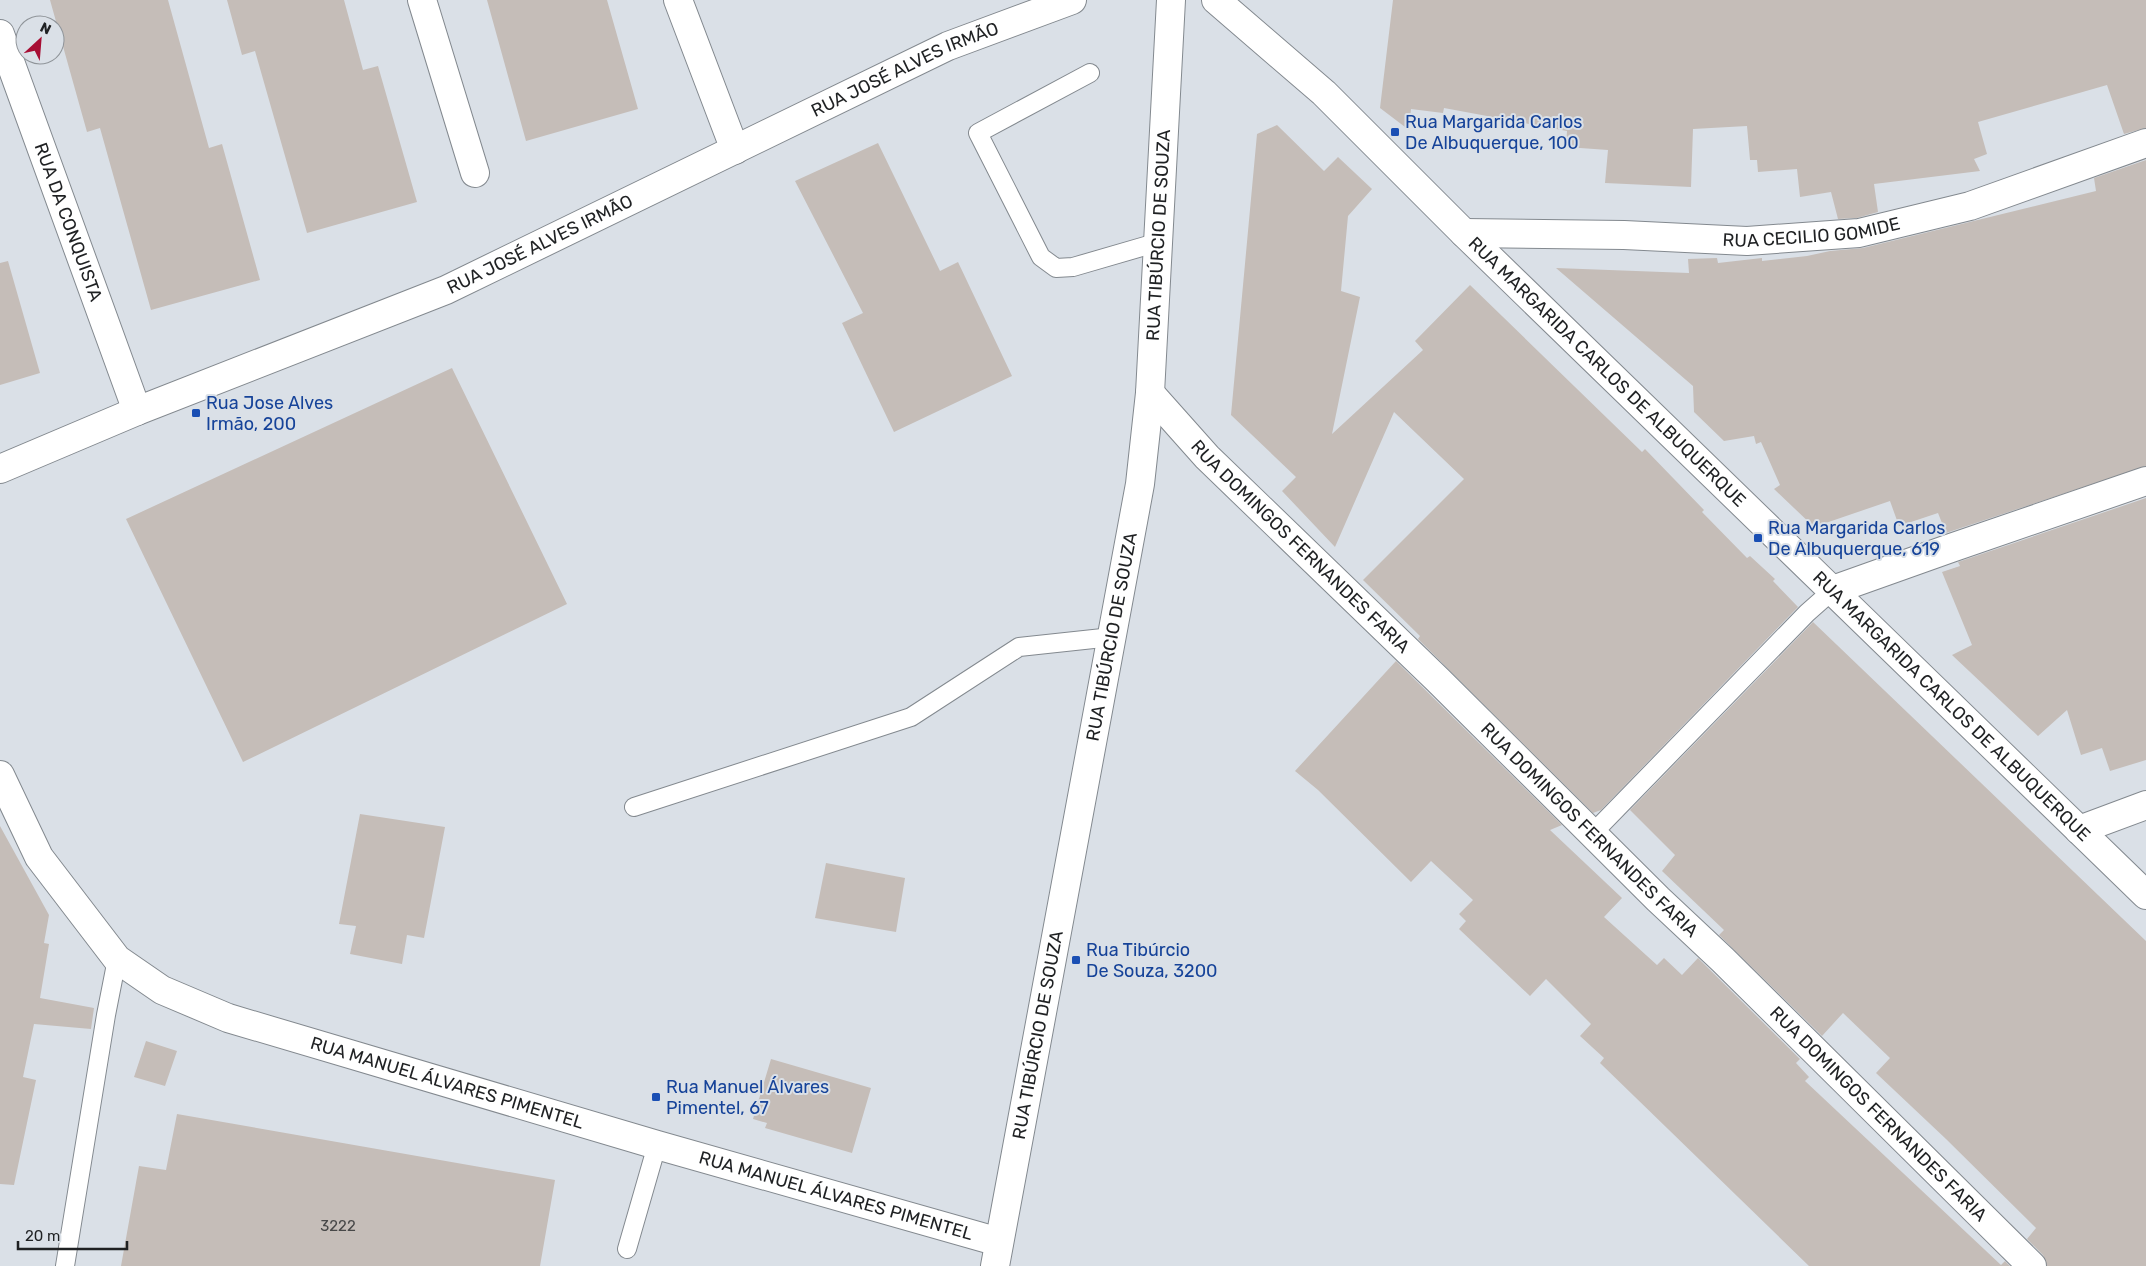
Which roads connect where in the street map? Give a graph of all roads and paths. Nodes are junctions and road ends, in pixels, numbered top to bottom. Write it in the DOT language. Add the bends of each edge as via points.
graph roads {
  1 [pos="422,0"];
  2 [pos="678,0"];
  3 [pos="1072,0"];
  4 [pos="1171,0"];
  5 [pos="1216,0"];
  6 [pos="0,34"];
  7 [pos="1090,73"];
  8 [pos="2146,143"];
  9 [pos="735,150"];
  10 [pos="475,173"];
  11 [pos="1464,233"];
  12 [pos="1159,242"];
  13 [pos="1150,393"];
  14 [pos="136,411"];
  15 [pos="0,469"];
  16 [pos="2146,481"];
  17 [pos="1833,590"];
  18 [pos="1112,636"];
  19 [pos="0,774"];
  20 [pos="2146,805"];
  21 [pos="634,807"];
  22 [pos="2079,830"];
  23 [pos="1592,834"];
  24 [pos="2146,895"];
  25 [pos="117,959"];
  26 [pos="657,1145"];
  27 [pos="627,1249"];
  28 [pos="997,1254"];
  29 [pos="65,1266"];
  30 [pos="2032,1266"];
  1 -- 10 [label="street"];
  2 -- 9 [label="street"];
  3 -- 9 [label="street, RUA JOSÉ ALVES IRMÃO" via="948,46"];
  4 -- 12 [label="street, RUA TIBÚRCIO DE SOUZA"];
  5 -- 11 [label="street, RUA MARGARIDA CARLOS DE ALBUQUERQUE" via="1324,93"];
  6 -- 14 [label="street, RUA DA CONQUISTA"];
  7 -- 12 [label="lane" via="978,133 1041,258 1056,268 1073,267"];
  8 -- 11 [label="street, RUA CECILIO GOMIDE" via="1970,206 1859,233 1748,241 1624,235"];
  9 -- 14 [label="street, RUA JOSÉ ALVES IRMÃO" via="446,290"];
  11 -- 17 [label="street, RUA MARGARIDA CARLOS DE ALBUQUERQUE"];
  12 -- 13 [label="street, RUA TIBÚRCIO DE SOUZA"];
  13 -- 18 [label="street, RUA TIBÚRCIO DE SOUZA" via="1140,484"];
  13 -- 23 [label="street, RUA DOMINGOS FERNANDES FARIA" via="1207,457"];
  14 -- 15 [label="street, RUA JOSÉ ALVES IRMÃO"];
  16 -- 17 [label="street"];
  17 -- 22 [label="street, RUA MARGARIDA CARLOS DE ALBUQUERQUE"];
  17 -- 23 [label="lane"];
  18 -- 21 [label="lane" via="1019,647 911,718"];
  18 -- 28 [label="street, RUA TIBÚRCIO DE SOUZA"];
  19 -- 25 [label="street, RUA MANUEL ÁLVARES PIMENTEL" via="39,857"];
  20 -- 22 [label="street"];
  22 -- 24 [label="street, RUA MARGARIDA CARLOS DE ALBUQUERQUE"];
  23 -- 30 [label="street, RUA DOMINGOS FERNANDES FARIA"];
  25 -- 26 [label="street, RUA MANUEL ÁLVARES PIMENTEL" via="162,990 228,1018"];
  25 -- 29 [label="lane"];
  26 -- 27 [label="lane"];
  26 -- 28 [label="street, RUA MANUEL ÁLVARES PIMENTEL"];
}
